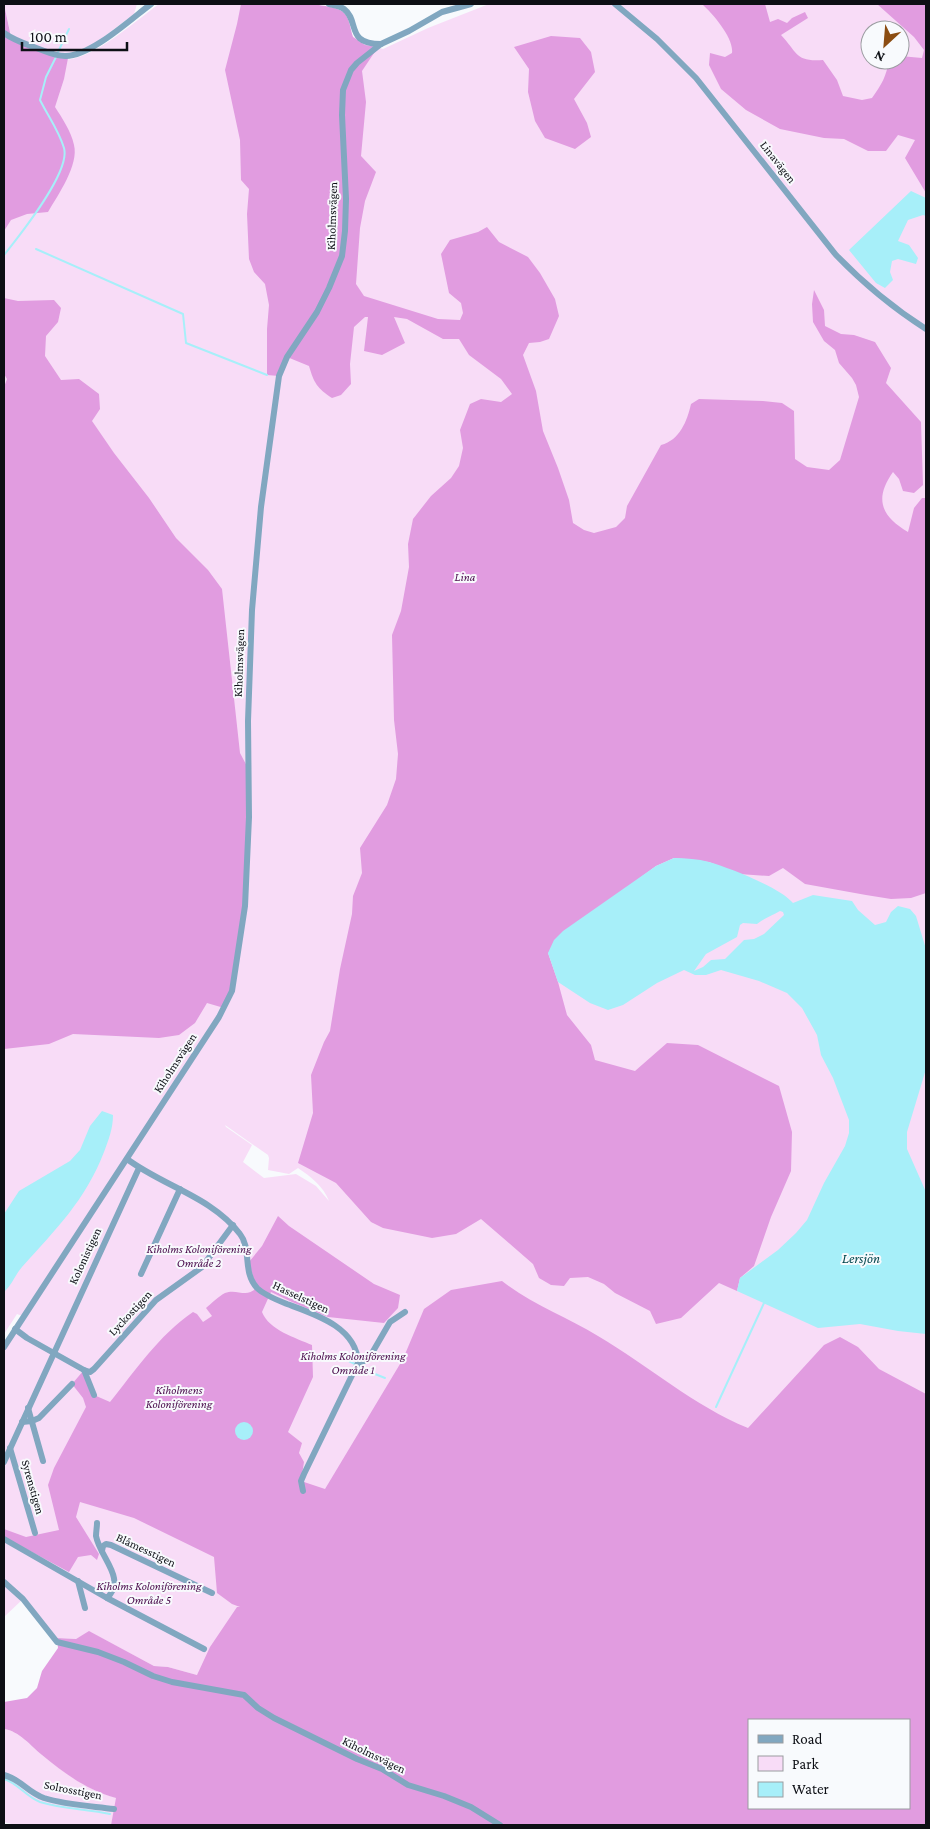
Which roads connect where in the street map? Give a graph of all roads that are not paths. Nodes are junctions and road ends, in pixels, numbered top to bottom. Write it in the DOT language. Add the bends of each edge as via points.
graph roads {
  1 [pos="151,4"];
  2 [pos="329,4"];
  3 [pos="471,4"];
  4 [pos="615,4"];
  5 [pos="4,33"];
  6 [pos="380,44"];
  7 [pos="926,329"];
  8 [pos="128,1159"];
  9 [pos="139,1168"];
  10 [pos="180,1188"];
  11 [pos="232,1225"];
  12 [pos="141,1274"];
  13 [pos="405,1312"];
  14 [pos="15,1329"];
  15 [pos="4,1347"];
  16 [pos="53,1353"];
  17 [pos="358,1363"];
  18 [pos="84,1370"];
  19 [pos="72,1384"];
  20 [pos="94,1395"];
  21 [pos="28,1408"];
  22 [pos="32,1421"];
  23 [pos="22,1422"];
  24 [pos="10,1447"];
  25 [pos="43,1461"];
  26 [pos="4,1462"];
  27 [pos="304,1491"];
  28 [pos="97,1523"];
  29 [pos="35,1533"];
  30 [pos="4,1539"];
  31 [pos="102,1551"];
  32 [pos="78,1581"];
  33 [pos="4,1582"];
  34 [pos="212,1594"];
  35 [pos="107,1598"];
  36 [pos="85,1608"];
  37 [pos="204,1649"];
  38 [pos="4,1775"];
  39 [pos="114,1809"];
  40 [pos="500,1825"];
  1 -- 5 [label="street" via="110,36 68,56 14,40"];
  2 -- 6 [label="street" via="346,9 355,34 367,42"];
  3 -- 6 [label="street, Kiholmsvägen" via="442,12"];
  4 -- 7 [label="street, Linavägen" via="696,78 836,255 860,280"];
  6 -- 8 [label="street, Kiholmsvägen" via="351,70 343,90 346,223 342,256 321,304 287,357 279,376 254,577 245,906 232,991 219,1017"];
  8 -- 9 [label="street, Hasselstigen"];
  8 -- 14 [label="street, Kiholmsvägen"];
  9 -- 10 [label="street, Hasselstigen"];
  9 -- 16 [label="street, Kolonistigen"];
  10 -- 11 [label="street, Hasselstigen"];
  10 -- 12 [label="street"];
  11 -- 17 [label="street, Hasselstigen" via="242,1236 247,1269 258,1289 344,1332 355,1348"];
  11 -- 18 [label="street, Lyckostigen" via="202,1267 156,1300 94,1369 90,1372"];
  13 -- 17 [label="street" via="390,1322 368,1360"];
  14 -- 15 [label="street, Kiholmsvägen"];
  14 -- 16 [label="street"];
  16 -- 18 [label="street"];
  16 -- 21 [label="street, Syrenstigen"];
  17 -- 27 [label="street" via="301,1481"];
  18 -- 20 [label="street"];
  19 -- 22 [label="street" via="39,1418"];
  21 -- 22 [label="street, Syrenstigen"];
  21 -- 23 [label="street, Syrenstigen"];
  22 -- 23 [label="street"];
  22 -- 25 [label="street, Syrenstigen"];
  23 -- 24 [label="street, Syrenstigen"];
  24 -- 26 [label="street, Syrenstigen"];
  24 -- 29 [label="street, Syrenstigen"];
  28 -- 31 [label="street, Blåmesstigen" via="96,1535"];
  30 -- 32 [label="street"];
  31 -- 34 [label="street, Blåmesstigen" via="106,1544 111,1545"];
  31 -- 35 [label="street, Blåmesstigen" via="115,1580 114,1590"];
  32 -- 35 [label="street"];
  32 -- 36 [label="street"];
  33 -- 40 [label="street, Kiholmsvägen" via="23,1599 57,1642 98,1652 172,1682 244,1694 274,1718 382,1769 408,1785 471,1807"];
  35 -- 37 [label="street"];
  38 -- 39 [label="street, Solrosstigen" via="15,1778 45,1798"];
}
